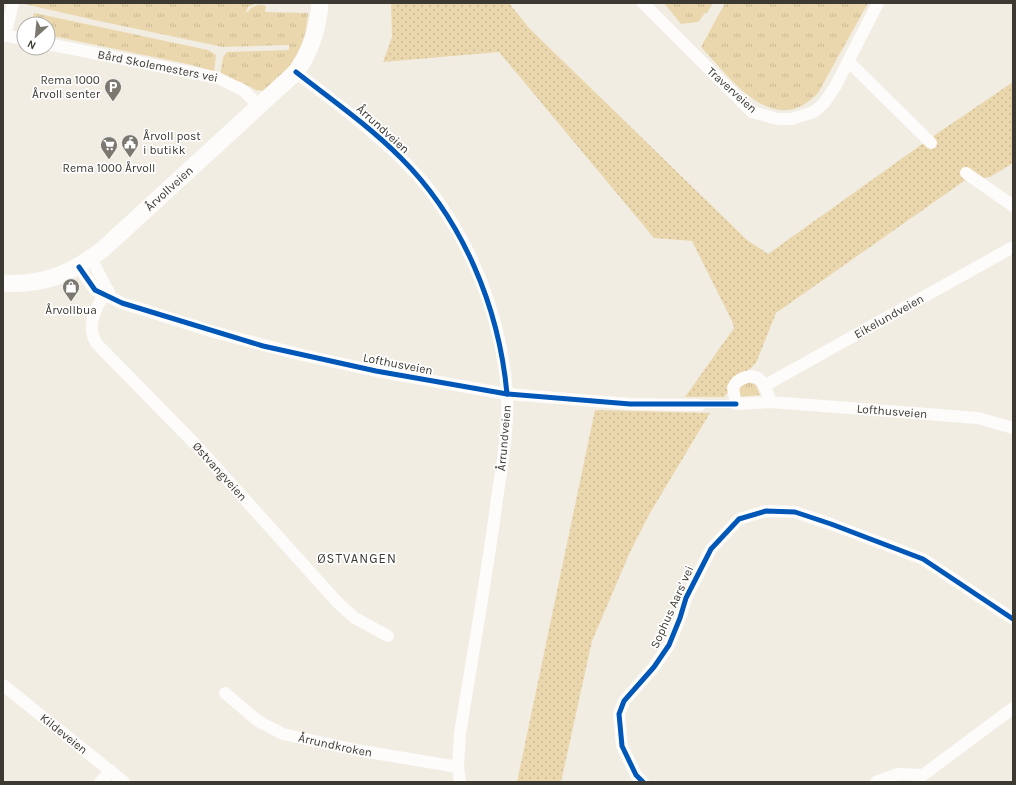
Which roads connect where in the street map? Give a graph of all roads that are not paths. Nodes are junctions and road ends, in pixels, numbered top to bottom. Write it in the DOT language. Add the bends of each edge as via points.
graph roads {
  1 [pos="13,3"];
  2 [pos="320,3"];
  3 [pos="643,3"];
  4 [pos="878,3"];
  5 [pos="4,35"];
  6 [pos="16,37"];
  7 [pos="56,46"];
  8 [pos="848,62"];
  9 [pos="296,72"];
  10 [pos="258,106"];
  11 [pos="931,143"];
  12 [pos="966,173"];
  13 [pos="1013,206"];
  14 [pos="1013,247"];
  15 [pos="85,263"];
  16 [pos="3,283"];
  17 [pos="108,294"];
  18 [pos="764,386"];
  19 [pos="507,394"];
  20 [pos="770,402"];
  21 [pos="700,405"];
  22 [pos="1013,428"];
  23 [pos="1013,619"];
  24 [pos="388,636"];
  25 [pos="3,686"];
  26 [pos="225,693"];
  27 [pos="1013,708"];
  28 [pos="458,767"];
  29 [pos="111,771"];
  30 [pos="921,778"];
  31 [pos="100,782"];
  32 [pos="124,782"];
  33 [pos="460,782"];
  34 [pos="643,782"];
  35 [pos="876,782"];
  1 -- 5 [label="street"];
  2 -- 9 [label="street, Årvollveien" via="314,37"];
  3 -- 8 [label="street, Traverveien" via="752,112 764,117 791,119 814,112 835,87"];
  4 -- 8 [label="street, Traverveien"];
  5 -- 6 [label="street"];
  7 -- 10 [label="street, Bård Skolemesters vei" via="218,78 244,91"];
  8 -- 11 [label="street"];
  9 -- 10 [label="street, Årvollveien"];
  9 -- 19 [label="street, Årrundveien" via="357,119 401,158 426,186 444,212 466,250 490,309 499,343"];
  10 -- 15 [label="street, Årvollveien" via="209,154"];
  12 -- 13 [label="street"];
  14 -- 18 [label="street, Eikelundveien"];
  15 -- 16 [label="street, Årvollveien" via="70,272 45,281"];
  15 -- 17 [label="street, Lofthusveien" via="91,287"];
  17 -- 19 [label="street, Lofthusveien" via="199,327 298,354"];
  17 -- 24 [label="street, Østvangveien" via="96,309 91,327 97,344 201,450 338,603 356,618"];
  18 -- 20 [label="street"];
  18 -- 20 [label="street, Lofthusveien" via="755,378 746,376 739,380 733,388 736,404"];
  19 -- 21 [label="street, Lofthusveien" via="630,404"];
  19 -- 28 [label="street, Årrundveien" via="503,458 461,727"];
  20 -- 22 [label="street, Lofthusveien" via="978,418"];
  23 -- 34 [label="street, Sophus Aars' vei" via="922,560 831,524 795,512 766,511 739,519 711,549 686,598 669,645 654,667 624,701 619,714 622,746 636,775"];
  25 -- 29 [label="street, Kildeveien"];
  26 -- 28 [label="street, Årrundkroken" via="258,721 283,734 356,750"];
  27 -- 30 [label="street"];
  28 -- 33 [label="street, Årrundveien"];
  29 -- 31 [label="street"];
  29 -- 32 [label="street, Kildeveien"];
  30 -- 35 [label="street" via="898,774"];
}
